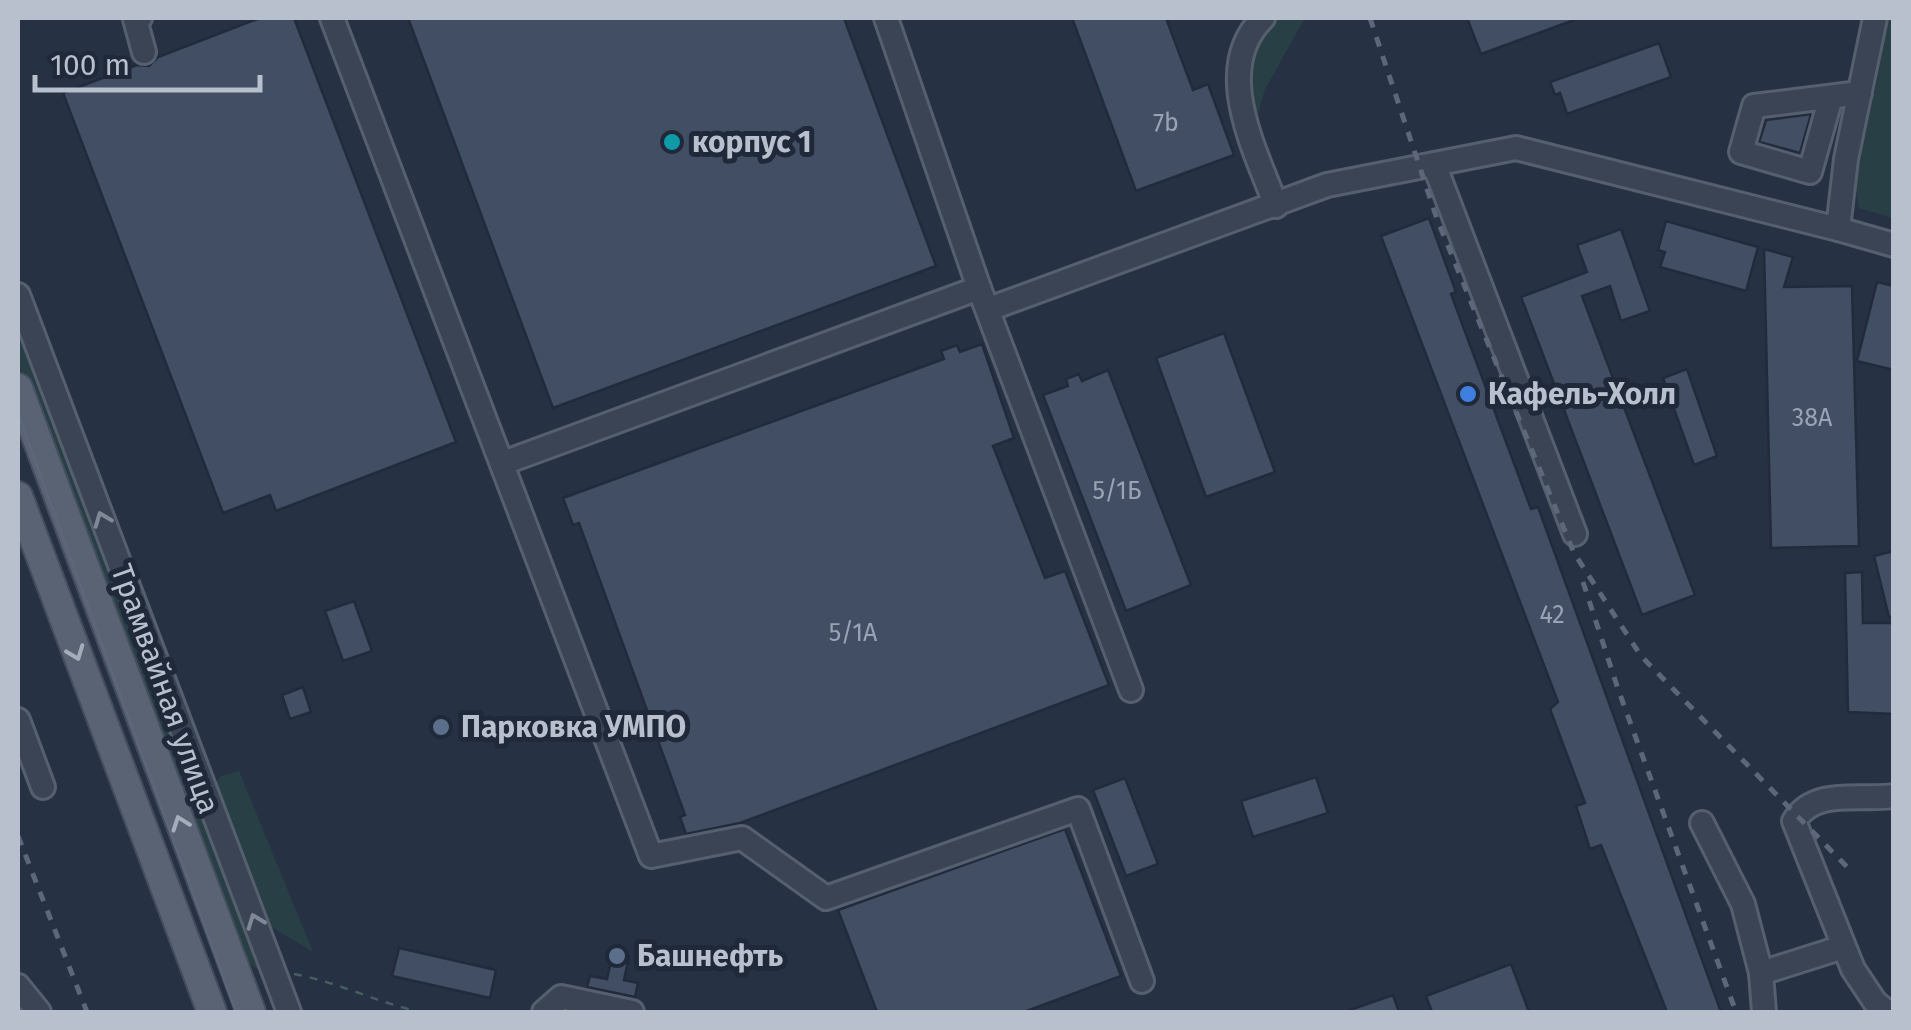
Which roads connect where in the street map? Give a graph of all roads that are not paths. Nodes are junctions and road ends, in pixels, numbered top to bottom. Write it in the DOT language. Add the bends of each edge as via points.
graph roads {
  1 [pos="140,18"];
  2 [pos="332,18"];
  3 [pos="886,18"];
  4 [pos="1263,18"];
  5 [pos="1875,18"];
  6 [pos="144,52"];
  7 [pos="1860,93"];
  8 [pos="1831,96"];
  9 [pos="1434,164"];
  10 [pos="1276,206"];
  11 [pos="1838,228"];
  12 [pos="1894,244"];
  13 [pos="18,295"];
  14 [pos="984,298"];
  15 [pos="18,388"];
  16 [pos="503,463"];
  17 [pos="18,496"];
  18 [pos="1575,534"];
  19 [pos="1131,690"];
  20 [pos="18,720"];
  21 [pos="43,787"];
  22 [pos="1894,796"];
  23 [pos="1702,824"];
  24 [pos="1843,947"];
  25 [pos="1760,973"];
  26 [pos="1142,981"];
  27 [pos="18,986"];
  28 [pos="39,1012"];
  29 [pos="212,1012"];
  30 [pos="251,1012"];
  31 [pos="289,1012"];
  32 [pos="544,1012"];
  33 [pos="632,1012"];
  34 [pos="1764,1012"];
  35 [pos="1888,1012"];
  1 -- 6 [label="street" via="135,19"];
  2 -- 16 [label="street"];
  3 -- 14 [label="street"];
  4 -- 10 [label="street" via="1244,54 1238,89"];
  5 -- 7 [label="street"];
  7 -- 8 [label="street"];
  7 -- 11 [label="street"];
  9 -- 10 [label="street" via="1327,185"];
  9 -- 11 [label="street" via="1516,148"];
  9 -- 18 [label="street"];
  10 -- 14 [label="street"];
  11 -- 12 [label="street"];
  31 -- 13 [label="street, one-way"];
  14 -- 16 [label="street"];
  14 -- 19 [label="street"];
  30 -- 15 [label="main road, Трамвайная улица, one-way"];
  16 -- 26 [label="street" via="650,856 742,838 826,898 1078,809"];
  17 -- 29 [label="main road, one-way"];
  20 -- 21 [label="street"];
  22 -- 24 [label="street" via="1816,802 1794,822"];
  23 -- 25 [label="street" via="1743,904"];
  24 -- 25 [label="street"];
  24 -- 35 [label="street"];
  25 -- 34 [label="street"];
  27 -- 28 [label="street"];
  32 -- 33 [label="street" via="560,997"];
}
